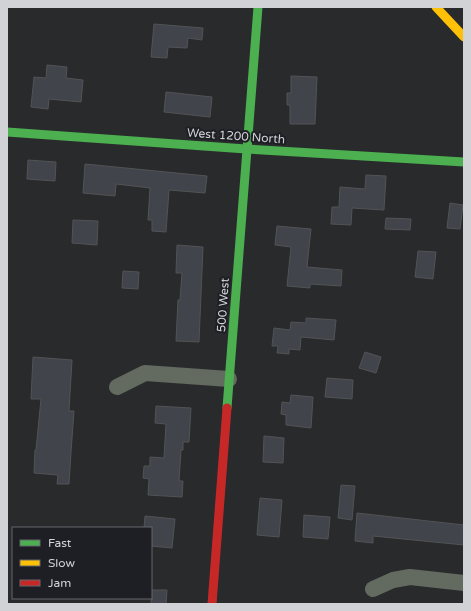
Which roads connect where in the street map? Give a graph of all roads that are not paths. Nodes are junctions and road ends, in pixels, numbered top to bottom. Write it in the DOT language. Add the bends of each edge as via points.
graph roads {
  1 [pos="258,7"];
  2 [pos="436,7"];
  3 [pos="464,37"];
  4 [pos="7,132"];
  5 [pos="246,149"];
  6 [pos="464,162"];
  7 [pos="229,379"];
  8 [pos="118,387"];
  9 [pos="464,583"];
  10 [pos="373,589"];
  11 [pos="212,604"];
  1 -- 5 [label="main road, 500 West"];
  2 -- 3 [label="main road"];
  4 -- 5 [label="main road, West 1200 North"];
  5 -- 6 [label="main road, West 1200 North"];
  5 -- 7 [label="main road, 500 West"];
  7 -- 8 [label="street" via="145,373"];
  7 -- 11 [label="main road, 500 West"];
  9 -- 10 [label="street" via="410,577 393,580"];
}
